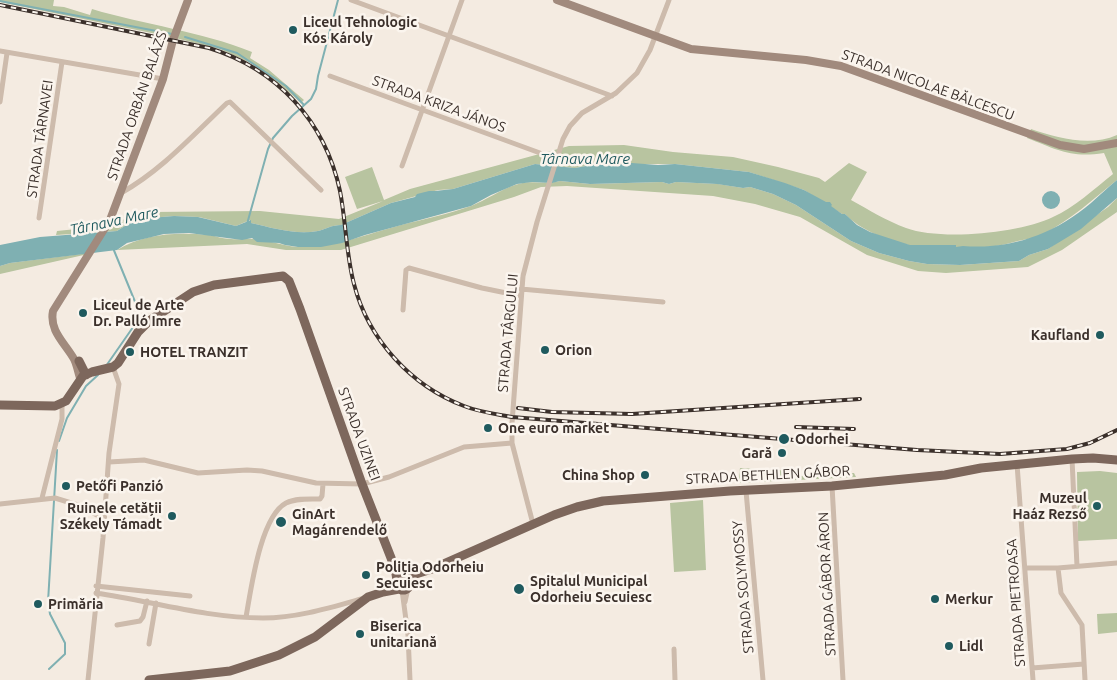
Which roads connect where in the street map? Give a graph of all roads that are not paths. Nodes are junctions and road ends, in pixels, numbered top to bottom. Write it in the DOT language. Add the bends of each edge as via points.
graph roads {
  1 [pos="188,0"];
  2 [pos="351,0"];
  3 [pos="462,0"];
  4 [pos="557,0"];
  5 [pos="669,0"];
  6 [pos="448,36"];
  7 [pos="655,37"];
  8 [pos="0,51"];
  9 [pos="7,53"];
  10 [pos="62,62"];
  11 [pos="330,76"];
  12 [pos="163,79"];
  13 [pos="612,96"];
  14 [pos="0,102"];
  15 [pos="421,110"];
  16 [pos="1117,143"];
  17 [pos="540,153"];
  18 [pos="402,166"];
  19 [pos="321,190"];
  20 [pos="120,193"];
  21 [pos="39,218"];
  22 [pos="521,289"];
  23 [pos="521,296"];
  24 [pos="663,302"];
  25 [pos="403,310"];
  26 [pos="70,353"];
  27 [pos="79,361"];
  28 [pos="105,369"];
  29 [pos="83,376"];
  30 [pos="65,400"];
  31 [pos="0,405"];
  32 [pos="512,443"];
  33 [pos="1072,459"];
  34 [pos="1117,460"];
  35 [pos="109,462"];
  36 [pos="1016,464"];
  37 [pos="323,484"];
  38 [pos="362,484"];
  39 [pos="832,486"];
  40 [pos="746,491"];
  41 [pos="42,498"];
  42 [pos="0,504"];
  43 [pos="104,519"];
  44 [pos="533,524"];
  45 [pos="1117,563"];
  46 [pos="1077,566"];
  47 [pos="1025,568"];
  48 [pos="1058,568"];
  49 [pos="403,583"];
  50 [pos="96,586"];
  51 [pos="96,593"];
  52 [pos="190,596"];
  53 [pos="368,597"];
  54 [pos="147,601"];
  55 [pos="156,603"];
  56 [pos="332,608"];
  57 [pos="246,617"];
  58 [pos="336,620"];
  59 [pos="117,625"];
  60 [pos="149,644"];
  61 [pos="674,648"];
  62 [pos="1084,664"];
  63 [pos="1032,668"];
  64 [pos="88,680"];
  65 [pos="149,680"];
  66 [pos="410,680"];
  67 [pos="674,680"];
  68 [pos="763,680"];
  69 [pos="843,680"];
  70 [pos="1033,680"];
  71 [pos="1085,680"];
  1 -- 12 [label="main road, STRADA ORBÁN BALÁZS"];
  2 -- 6 [label="street"];
  3 -- 6 [label="street"];
  4 -- 7 [label="main road, STRADA NICOLAE BĂLCESCU"];
  5 -- 7 [label="street, STRADA TÂRGULUI"];
  6 -- 13 [label="street"];
  6 -- 15 [label="street"];
  7 -- 13 [label="street, STRADA TÂRGULUI" via="637,73"];
  7 -- 16 [label="main road, STRADA NICOLAE BĂLCESCU" via="705,52 841,66 1060,145 1084,149"];
  8 -- 9 [label="street"];
  9 -- 10 [label="street"];
  9 -- 14 [label="street"];
  10 -- 12 [label="street"];
  10 -- 21 [label="street, STRADA TÂRNAVEI"];
  11 -- 15 [label="street, STRADA KRIZA JÁNOS"];
  12 -- 20 [label="main road, STRADA ORBÁN BALÁZS"];
  13 -- 22 [label="street, STRADA TÂRGULUI" via="586,110 563,139"];
  15 -- 17 [label="street, STRADA KRIZA JÁNOS"];
  15 -- 18 [label="street"];
  19 -- 20 [label="street" via="229,102 172,157 141,182"];
  20 -- 26 [label="main road, STRADA ORBÁN BALÁZS" via="110,220 52,318 53,326"];
  22 -- 23 [label="street, STRADA TÂRGULUI"];
  22 -- 24 [label="street"];
  23 -- 25 [label="street" via="409,268 406,270"];
  23 -- 32 [label="street, STRADA TÂRGULUI"];
  26 -- 27 [label="main road"];
  26 -- 29 [label="main road"];
  27 -- 28 [label="main road" via="88,367"];
  27 -- 29 [label="main road"];
  28 -- 29 [label="main road"];
  28 -- 35 [label="street" via="119,384"];
  28 -- 38 [label="main road, STRADA UZINEI" via="122,359 138,332 149,321 202,288 283,276 289,281 300,309"];
  29 -- 30 [label="main road"];
  30 -- 31 [label="main road" via="53,406"];
  30 -- 41 [label="street"];
  32 -- 38 [label="street" via="464,447 389,477"];
  32 -- 44 [label="street, STRADA TÂRGULUI"];
  33 -- 34 [label="main road, STRADA BETHLEN GÁBOR"];
  33 -- 36 [label="main road, STRADA BETHLEN GÁBOR"];
  33 -- 46 [label="street"];
  35 -- 37 [label="street" via="144,460 204,474 262,471"];
  35 -- 43 [label="street"];
  36 -- 39 [label="main road, STRADA BETHLEN GÁBOR"];
  36 -- 47 [label="street, STRADA PIETROASA"];
  37 -- 38 [label="street"];
  37 -- 57 [label="street" via="320,499 285,504 270,522 257,559"];
  38 -- 49 [label="main road, STRADA UZINEI"];
  39 -- 40 [label="main road, STRADA BETHLEN GÁBOR"];
  39 -- 69 [label="street, STRADA GÁBOR ÁRON"];
  40 -- 44 [label="main road, STRADA BETHLEN GÁBOR" via="603,501"];
  40 -- 68 [label="street, STRADA SOLYMOSSY"];
  41 -- 42 [label="street"];
  41 -- 43 [label="street" via="81,506"];
  43 -- 50 [label="street"];
  44 -- 49 [label="main road, STRADA BETHLEN GÁBOR"];
  45 -- 46 [label="street"];
  46 -- 48 [label="street"];
  47 -- 48 [label="street"];
  47 -- 63 [label="street, STRADA PIETROASA"];
  48 -- 62 [label="street" via="1061,593 1082,625"];
  49 -- 53 [label="main road, STRADA BETHLEN GÁBOR"];
  49 -- 66 [label="street"];
  50 -- 51 [label="street"];
  50 -- 52 [label="street"];
  51 -- 54 [label="street"];
  51 -- 64 [label="street"];
  53 -- 56 [label="street"];
  53 -- 58 [label="main road"];
  54 -- 55 [label="street"];
  54 -- 59 [label="street" via="140,621"];
  55 -- 57 [label="street"];
  55 -- 60 [label="street"];
  56 -- 57 [label="street" via="284,616"];
  56 -- 58 [label="street"];
  58 -- 65 [label="main road" via="300,646 243,668"];
  61 -- 67 [label="street"];
  62 -- 63 [label="street"];
  62 -- 71 [label="street"];
  63 -- 70 [label="street, STRADA PIETROASA"];
}
